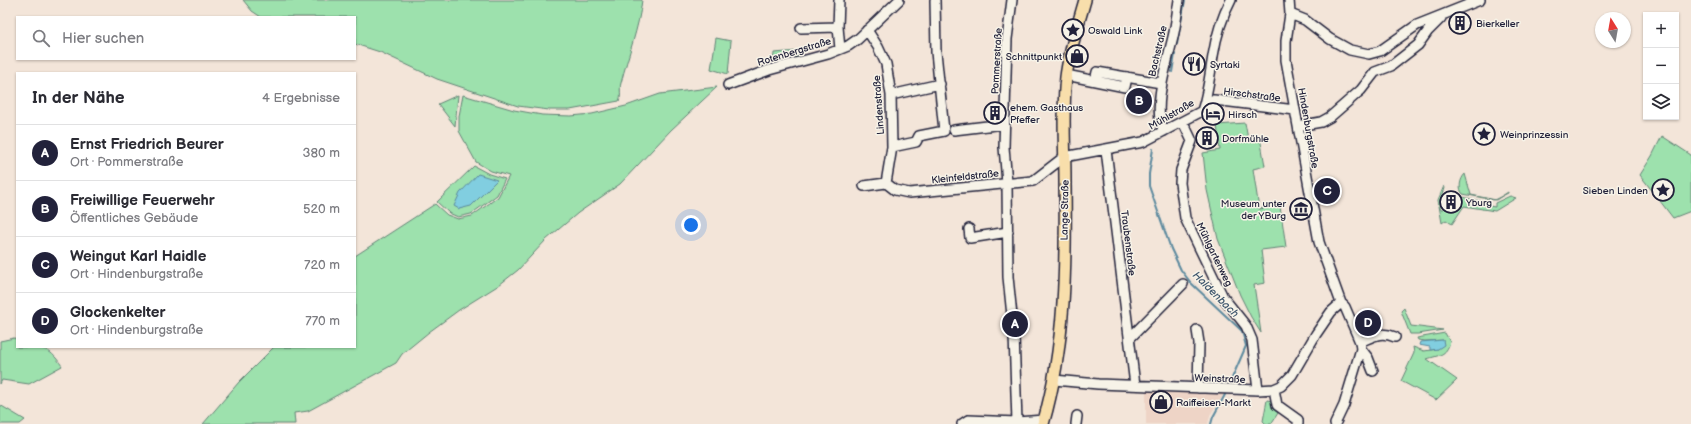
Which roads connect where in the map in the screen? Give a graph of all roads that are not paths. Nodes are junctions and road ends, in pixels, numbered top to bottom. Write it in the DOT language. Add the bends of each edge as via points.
graph roads {
  1 [pos="839,0"];
  2 [pos="899,0"];
  3 [pos="935,0"];
  4 [pos="1012,0"];
  5 [pos="1085,0"];
  6 [pos="1179,0"];
  7 [pos="1231,0"];
  8 [pos="1289,0"];
  9 [pos="1480,0"];
  10 [pos="888,3"];
  11 [pos="1290,14"];
  12 [pos="1444,14"];
  13 [pos="838,27"];
  14 [pos="801,28"];
  15 [pos="867,30"];
  16 [pos="840,48"];
  17 [pos="1066,75"];
  18 [pos="1161,83"];
  19 [pos="940,84"];
  20 [pos="728,85"];
  21 [pos="891,95"];
  22 [pos="1206,99"];
  23 [pos="1295,110"];
  24 [pos="1183,122"];
  25 [pos="1004,124"];
  26 [pos="1298,126"];
  27 [pos="954,130"];
  28 [pos="1164,131"];
  29 [pos="892,147"];
  30 [pos="1106,150"];
  31 [pos="1064,157"];
  32 [pos="886,183"];
  33 [pos="1007,183"];
  34 [pos="864,186"];
  35 [pos="968,229"];
  36 [pos="1008,232"];
  37 [pos="1183,284"];
  38 [pos="1341,303"];
  39 [pos="1197,330"];
  40 [pos="1395,337"];
  41 [pos="1130,338"];
  42 [pos="1361,345"];
  43 [pos="1372,371"];
  44 [pos="1054,380"];
  45 [pos="1135,385"];
  46 [pos="1198,388"];
  47 [pos="1274,389"];
  48 [pos="1258,390"];
  49 [pos="1017,422"];
  50 [pos="1044,422"];
  51 [pos="962,424"];
  52 [pos="1298,424"];
  53 [pos="1335,424"];
  1 -- 13 [label="street"];
  2 -- 10 [label="street, Rotenbergstraße"];
  3 -- 19 [label="street" via="936,52"];
  4 -- 25 [label="street, Pommerstraße" via="1007,39"];
  5 -- 17 [label="main road, Lange Straße"];
  6 -- 18 [label="street, Bachstraße"];
  7 -- 22 [label="street, Mühlstraße" via="1224,14 1213,54"];
  8 -- 11 [label="street, Hindenburgstraße"];
  9 -- 12 [label="street"];
  10 -- 15 [label="street, Rotenbergstraße"];
  11 -- 12 [label="street" via="1305,20 1350,50 1369,54 1380,50 1417,25"];
  11 -- 23 [label="street, Hindenburgstraße" via="1286,60"];
  12 -- 26 [label="street" via="1418,45 1391,66 1375,72 1361,90 1330,117 1321,122"];
  13 -- 14 [label="street"];
  13 -- 16 [label="street"];
  15 -- 16 [label="street, Rotenbergstraße" via="848,46"];
  15 -- 21 [label="street, Lindenstraße" via="886,64"];
  16 -- 20 [label="street, Rotenbergstraße"];
  17 -- 18 [label="street" via="1095,81 1097,72"];
  17 -- 31 [label="main road, Lange Straße"];
  18 -- 28 [label="street, Bachstraße" via="1160,109"];
  19 -- 21 [label="street"];
  19 -- 29 [label="street" via="944,131 919,136 916,142"];
  21 -- 29 [label="street, Lindenstraße"];
  22 -- 23 [label="street, Hirschstraße"];
  22 -- 24 [label="street, Mühlstraße" via="1202,111"];
  23 -- 26 [label="street, Hindenburgstraße"];
  24 -- 28 [label="street, Mühlstraße"];
  24 -- 48 [label="street, Mühlgartenweg" via="1192,141 1181,170 1180,183 1185,218 1224,297 1246,326 1252,340"];
  25 -- 27 [label="street"];
  25 -- 33 [label="street, Pommerstraße"];
  26 -- 38 [label="street, Hindenburgstraße" via="1319,242"];
  28 -- 30 [label="street, Mühlstraße" via="1143,142"];
  29 -- 32 [label="street, Lindenstraße"];
  30 -- 31 [label="street, Mühlstraße"];
  30 -- 41 [label="street, Traubenstraße"];
  31 -- 33 [label="street, Kleinfeldstraße" via="1033,181"];
  31 -- 44 [label="main road, Lange Straße" via="1063,314"];
  32 -- 33 [label="street, Kleinfeldstraße" via="895,190 909,193"];
  32 -- 34 [label="street"];
  33 -- 36 [label="street, Pommerstraße"];
  35 -- 36 [label="street" via="970,238"];
  36 -- 49 [label="street, Pommerstraße" via="1008,277 1014,335"];
  37 -- 41 [label="street"];
  38 -- 42 [label="street, Hindenburgstraße"];
  38 -- 47 [label="street" via="1331,312 1292,374 1282,386"];
  39 -- 46 [label="street"];
  40 -- 42 [label="street" via="1378,333"];
  41 -- 45 [label="street, Traubenstraße"];
  42 -- 43 [label="street, Hindenburgstraße"];
  42 -- 53 [label="street" via="1344,405"];
  44 -- 45 [label="street, Weinstraße"];
  44 -- 50 [label="main road, Lange Straße"];
  45 -- 46 [label="street, Weinstraße"];
  46 -- 48 [label="street, Weinstraße"];
  47 -- 48 [label="street, Weinstraße"];
  47 -- 52 [label="street" via="1277,406 1298,420"];
  49 -- 50 [label="street"];
  49 -- 51 [label="street" via="968,420"];
}
